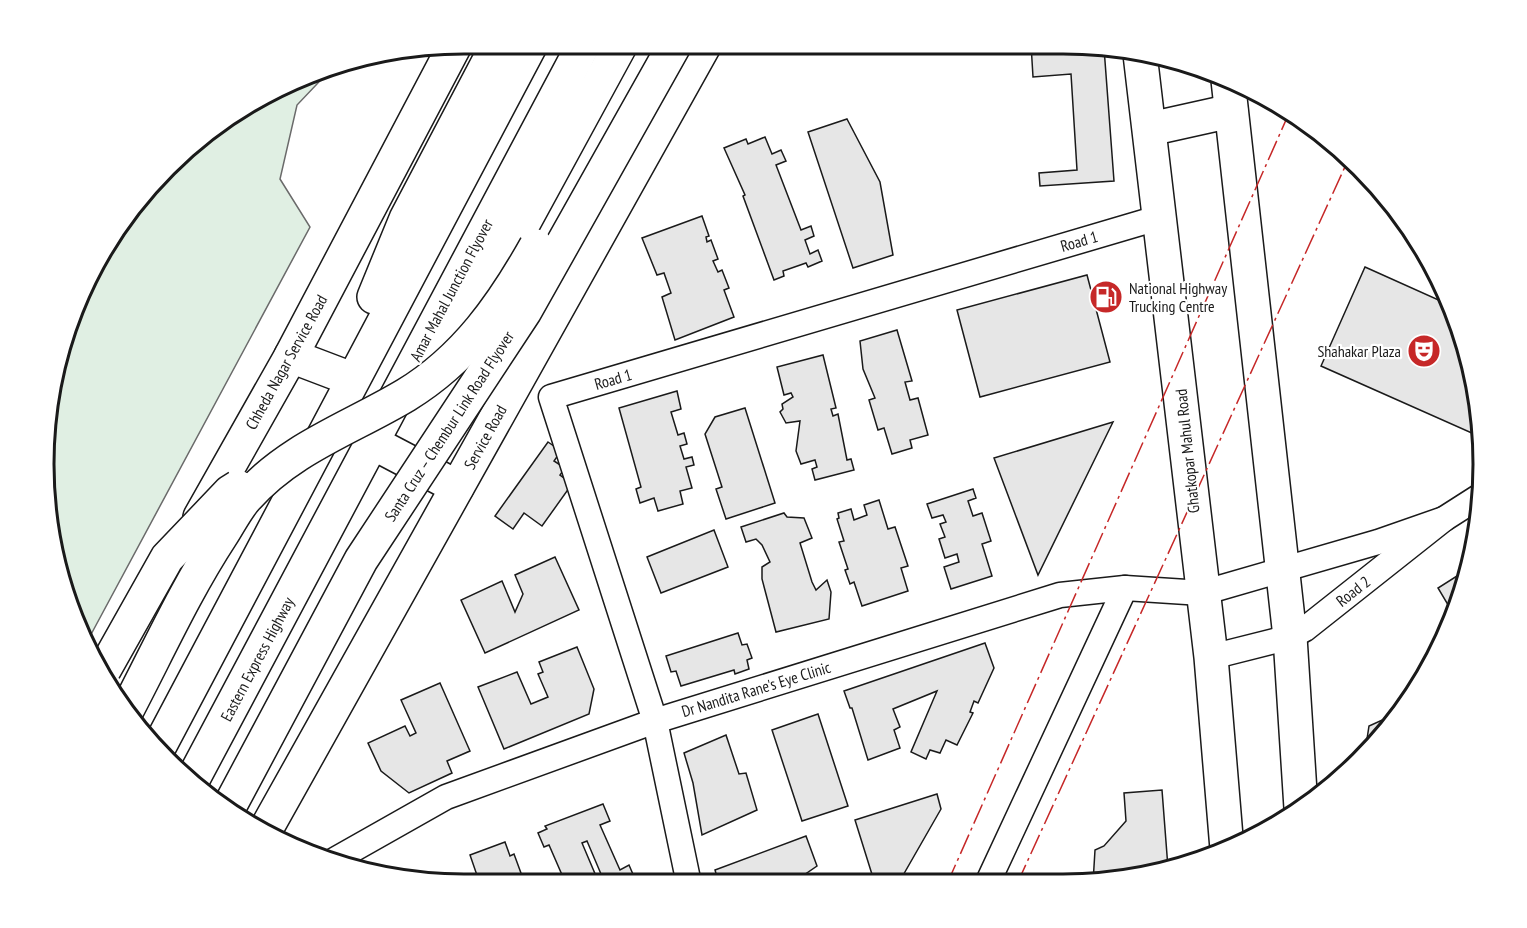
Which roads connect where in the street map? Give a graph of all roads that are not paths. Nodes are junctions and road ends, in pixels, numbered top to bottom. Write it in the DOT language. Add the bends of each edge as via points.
graph roads {
  1 [pos="493,54"];
  2 [pos="526,54"];
  3 [pos="579,54"];
  4 [pos="616,54"];
  5 [pos="643,54"];
  6 [pos="669,54"];
  7 [pos="699,54"];
  8 [pos="450,55"];
  9 [pos="1141,62"];
  10 [pos="1229,96"];
  11 [pos="1150,129"];
  12 [pos="1161,217"];
  13 [pos="291,356"];
  14 [pos="341,375"];
  15 [pos="381,447"];
  16 [pos="290,459"];
  17 [pos="457,487"];
  18 [pos="1471,502"];
  19 [pos="282,518"];
  20 [pos="1444,519"];
  21 [pos="320,538"];
  22 [pos="1282,570"];
  23 [pos="1125,588"];
  24 [pos="1202,593"];
  25 [pos="1290,637"];
  26 [pos="1211,657"];
  27 [pos="107,665"];
  28 [pos="107,666"];
  29 [pos="131,703"];
  30 [pos="655,721"];
  31 [pos="162,741"];
  32 [pos="196,774"];
  33 [pos="1300,798"];
  34 [pos="232,802"];
  35 [pos="269,824"];
  36 [pos="1226,840"];
  37 [pos="343,855"];
  38 [pos="687,874"];
  39 [pos="992,874"];
  1 -- 14 [label="main road" via="406,219"];
  2 -- 19 [label="main road"];
  3 -- 21 [label="main road, Amar Mahal Junction Flyover"];
  4 -- 15 [label="main road" via="499,268"];
  5 -- 16 [label="main road, Santa Cruz – Chembur Link Road Flyover, bridge" via="518,279 472,343 407,394 341,427"];
  6 -- 34 [label="main road, Santa Cruz – Chembur Link Road Flyover, bridge" via="525,311 361,560"];
  7 -- 17 [label="main road, Service Road"];
  8 -- 13 [label="main road, Chheda Nagar Service Road"];
  9 -- 11 [label="main road, Ghatkopar Mahul Road"];
  10 -- 11 [label="main road"];
  10 -- 22 [label="main road"];
  11 -- 12 [label="main road, Ghatkopar Mahul Road"];
  12 -- 24 [label="main road, Ghatkopar Mahul Road"];
  12 -- 30 [label="street, Road 1" via="551,397"];
  13 -- 14 [label="main road"];
  13 -- 28 [label="main road, Chheda Nagar Service Road" via="148,607"];
  14 -- 19 [label="main road"];
  15 -- 17 [label="main road"];
  15 -- 21 [label="main road"];
  16 -- 27 [label="main road, bridge" via="230,492 167,558"];
  16 -- 29 [label="main road, Santa Cruz – Chembur Link Road Flyover, bridge" via="246,498 211,551"];
  17 -- 35 [label="main road, Service Road"];
  18 -- 20 [label="street, Road 2"];
  19 -- 31 [label="main road"];
  20 -- 22 [label="street, Dr Nandita Rane's Eye Clinic"];
  20 -- 25 [label="street, Road 2"];
  21 -- 32 [label="main road, Eastern Express Highway"];
  22 -- 24 [label="street, Dr Nandita Rane's Eye Clinic"];
  22 -- 25 [label="main road"];
  23 -- 24 [label="street, Dr Nandita Rane's Eye Clinic"];
  23 -- 30 [label="street, Dr Nandita Rane's Eye Clinic" via="1060,595"];
  23 -- 39 [label="street"];
  24 -- 26 [label="main road, Ghatkopar Mahul Road"];
  25 -- 26 [label="street, Road 2"];
  25 -- 33 [label="main road"];
  26 -- 36 [label="main road, Ghatkopar Mahul Road"];
  30 -- 37 [label="street, Dr Nandita Rane's Eye Clinic" via="446,797"];
  30 -- 38 [label="street, Road 1"];
}
